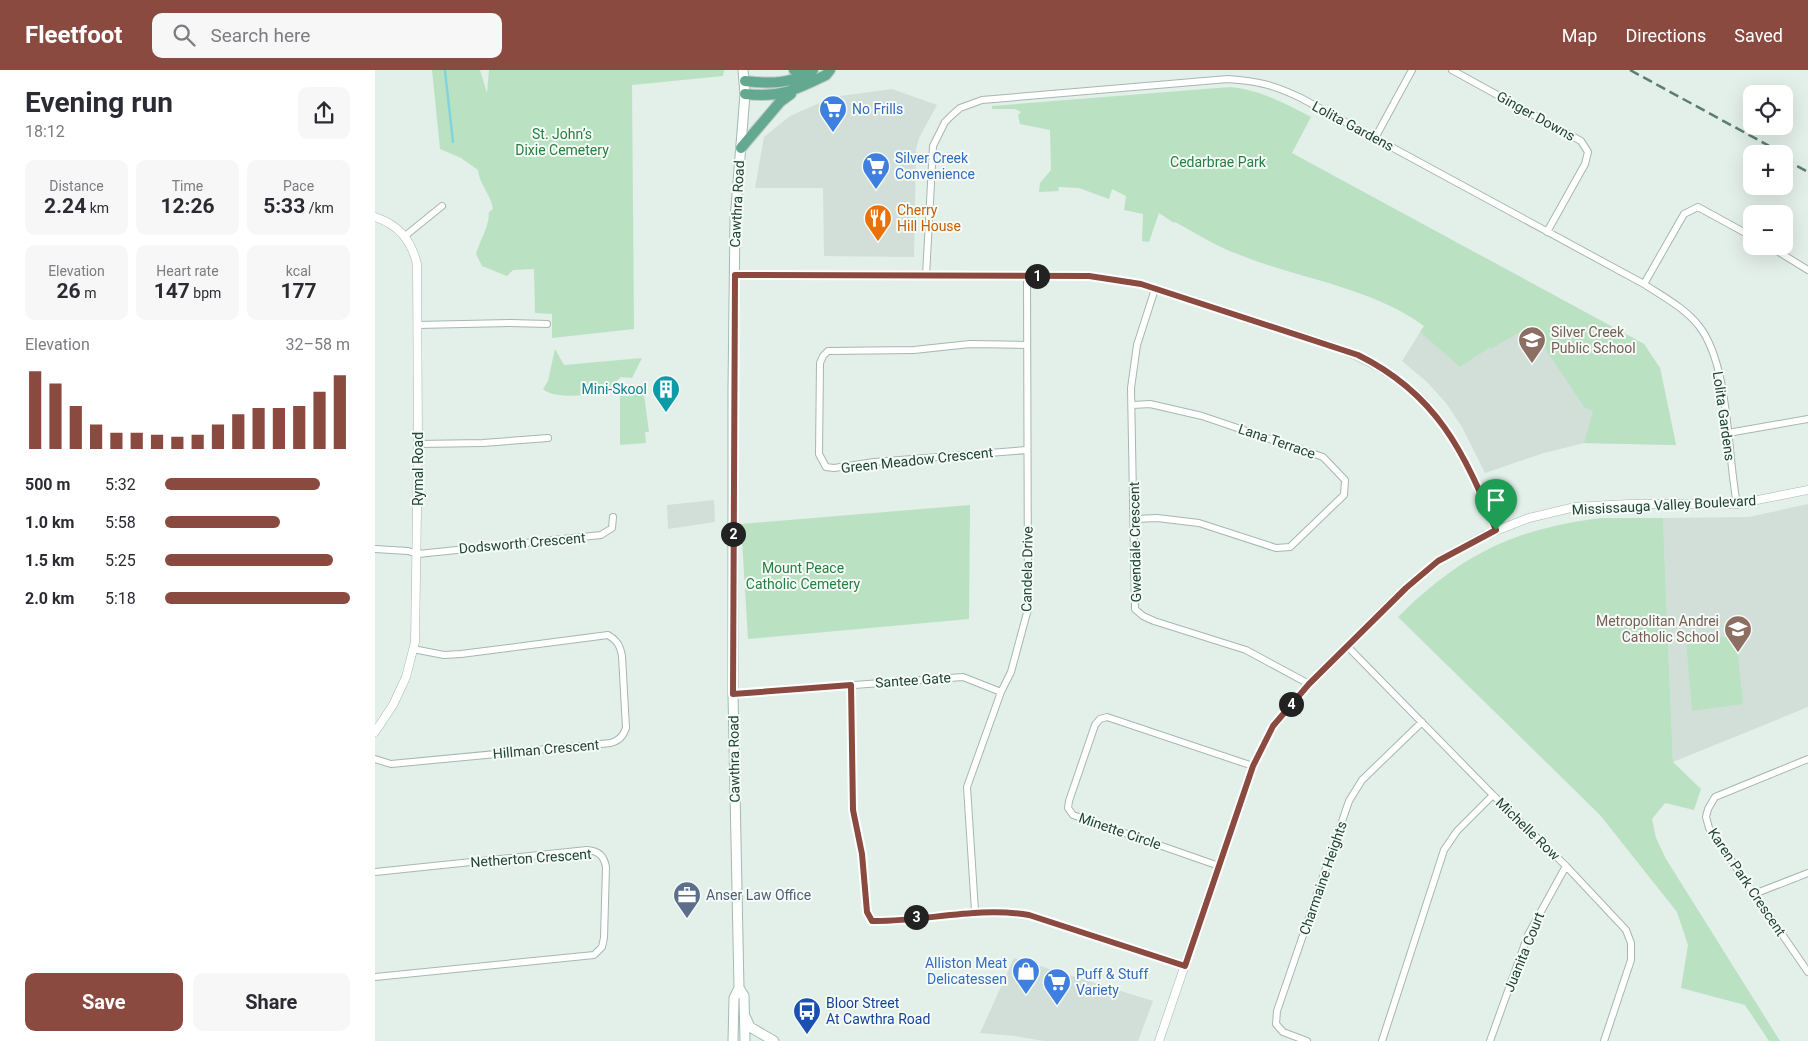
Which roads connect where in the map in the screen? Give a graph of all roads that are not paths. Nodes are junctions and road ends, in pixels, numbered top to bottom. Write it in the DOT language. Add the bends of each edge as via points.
graph roads {
  1 [pos="743,70"];
  2 [pos="748,70"];
  3 [pos="794,70"];
  4 [pos="812,70"];
  5 [pos="830,70"];
  6 [pos="1411,70"];
  7 [pos="1452,70"];
  8 [pos="745,81"];
  9 [pos="800,88"];
  10 [pos="745,94"];
  11 [pos="1375,138"];
  12 [pos="741,148"];
  13 [pos="442,206"];
  14 [pos="375,217"];
  15 [pos="1547,232"];
  16 [pos="1743,232"];
  17 [pos="405,236"];
  18 [pos="1784,255"];
  19 [pos="1808,270"];
  20 [pos="735,275"];
  21 [pos="926,276"];
  22 [pos="1027,276"];
  23 [pos="1644,284"];
  24 [pos="1155,289"];
  25 [pos="547,324"];
  26 [pos="417,325"];
  27 [pos="1027,346"];
  28 [pos="1132,405"];
  29 [pos="1808,419"];
  30 [pos="1728,434"];
  31 [pos="548,438"];
  32 [pos="418,444"];
  33 [pos="1027,450"];
  34 [pos="1808,490"];
  35 [pos="1737,504"];
  36 [pos="613,517"];
  37 [pos="1135,518"];
  38 [pos="1496,530"];
  39 [pos="375,550"];
  40 [pos="418,554"];
  41 [pos="1348,646"];
  42 [pos="413,649"];
  43 [pos="1309,684"];
  44 [pos="851,685"];
  45 [pos="1001,692"];
  46 [pos="733,694"];
  47 [pos="1422,722"];
  48 [pos="375,732"];
  49 [pos="375,759"];
  50 [pos="1808,759"];
  51 [pos="1253,766"];
  52 [pos="1493,795"];
  53 [pos="1219,866"];
  54 [pos="1566,866"];
  55 [pos="375,872"];
  56 [pos="1808,873"];
  57 [pos="1754,894"];
  58 [pos="975,912"];
  59 [pos="1185,966"];
  60 [pos="1808,972"];
  61 [pos="375,977"];
  62 [pos="739,988"];
  63 [pos="745,1017"];
  64 [pos="733,1041"];
  65 [pos="745,1041"];
  66 [pos="774,1041"];
  67 [pos="1159,1041"];
  68 [pos="1307,1041"];
  69 [pos="1382,1041"];
  70 [pos="1490,1041"];
  71 [pos="1604,1041"];
  1 -- 8 [label="main road, Cawthra Road"];
  2 -- 8 [label="main road, Cawthra Road"];
  3 -- 4 [label="main road"];
  4 -- 8 [label="main road" via="784,82"];
  5 -- 9 [label="main road"];
  6 -- 11 [label="street"];
  7 -- 15 [label="street, Ginger Downs" via="1581,141 1588,152 1585,164"];
  8 -- 10 [label="main road, Cawthra Road"];
  9 -- 10 [label="main road" via="774,96"];
  9 -- 12 [label="main road" via="780,102"];
  10 -- 12 [label="main road, Cawthra Road"];
  11 -- 15 [label="street, Lolita Gardens"];
  11 -- 21 [label="street, Lolita Gardens" via="1301,98 1258,81 1228,79 982,100 960,108 951,116 933,146"];
  12 -- 20 [label="main road, Cawthra Road" via="735,220"];
  13 -- 17 [label="street"];
  14 -- 17 [label="street, Rymal Road" via="392,224"];
  15 -- 23 [label="street, Lolita Gardens"];
  16 -- 23 [label="street" via="1698,207 1684,214"];
  17 -- 26 [label="street, Rymal Road" via="417,264"];
  18 -- 19 [label="street"];
  20 -- 21 [label="street"];
  20 -- 46 [label="main road, Cawthra Road"];
  21 -- 22 [label="street"];
  22 -- 24 [label="street" via="1097,277"];
  22 -- 27 [label="street, Candela Drive"];
  23 -- 30 [label="street, Lolita Gardens" via="1699,326 1710,345 1719,370"];
  24 -- 28 [label="street, Gwendale Crescent" via="1137,345"];
  24 -- 38 [label="street" via="1358,355 1391,373 1425,402 1451,435"];
  25 -- 26 [label="street"];
  26 -- 32 [label="street, Rymal Road"];
  27 -- 33 [label="street, Candela Drive"];
  27 -- 33 [label="street, Green Meadow Crescent" via="970,344 913,350 829,351 820,363 819,454 826,466 834,468"];
  28 -- 37 [label="street, Gwendale Crescent"];
  28 -- 37 [label="street, Lana Terrace" via="1150,404 1202,416 1323,457 1345,480 1344,495 1290,547 1276,548 1199,523"];
  29 -- 30 [label="street"];
  30 -- 35 [label="street, Lolita Gardens"];
  31 -- 32 [label="street"];
  32 -- 40 [label="street, Rymal Road"];
  33 -- 45 [label="street, Candela Drive" via="1028,609 1011,672"];
  34 -- 35 [label="street, Mississauga Valley Boulevard"];
  35 -- 38 [label="street, Mississauga Valley Boulevard" via="1593,505 1529,518"];
  36 -- 40 [label="street, Dodsworth Crescent" via="612,528 601,535"];
  37 -- 43 [label="street, Gwendale Crescent" via="1135,608 1143,616 1245,650"];
  38 -- 41 [label="street, Mississauga Valley Boulevard" via="1438,561"];
  39 -- 40 [label="street"];
  40 -- 42 [label="street, Rymal Road"];
  41 -- 43 [label="street, Mississauga Valley Boulevard"];
  41 -- 47 [label="street, Michelle Row"];
  42 -- 48 [label="street, Rymal Road" via="406,677"];
  42 -- 49 [label="street, Hillman Crescent" via="444,655 461,654 608,635 620,646 622,656 626,728 619,740 611,743 391,764"];
  43 -- 51 [label="street, Mississauga Valley Boulevard" via="1273,726"];
  44 -- 45 [label="street, Santee Gate" via="963,677"];
  44 -- 46 [label="street, Santee Gate"];
  44 -- 58 [label="street" via="853,810 862,854 867,912 872,921"];
  45 -- 58 [label="street, Candela Drive" via="967,787"];
  46 -- 62 [label="main road, Cawthra Road"];
  47 -- 52 [label="street, Michelle Row"];
  47 -- 68 [label="street, Charmaine Heights" via="1362,780 1349,801 1277,1011 1276,1024 1283,1032"];
  50 -- 57 [label="street, Karen Park Crescent" via="1715,797 1708,808 1709,828"];
  51 -- 53 [label="street, Mississauga Valley Boulevard"];
  51 -- 53 [label="street, Minette Circle" via="1107,717 1095,725 1069,801 1068,808 1073,815"];
  52 -- 54 [label="street, Michelle Row"];
  52 -- 69 [label="street" via="1457,831 1444,850"];
  53 -- 59 [label="street, Mississauga Valley Boulevard"];
  54 -- 70 [label="street, Juanita Court" via="1528,935"];
  54 -- 71 [label="street, Michelle Row" via="1626,930 1631,943 1631,960"];
  55 -- 61 [label="street, Netherton Crescent" via="587,850 601,854 606,867 603,947 594,955"];
  56 -- 57 [label="street"];
  57 -- 60 [label="street, Karen Park Crescent"];
  58 -- 59 [label="street" via="1029,915"];
  59 -- 67 [label="street, Mississauga Valley Boulevard"];
  62 -- 63 [label="main road, Cawthra Road" via="744,996"];
  62 -- 64 [label="main road, Cawthra Road" via="734,998"];
  63 -- 65 [label="main road, Cawthra Road"];
  63 -- 66 [label="main road" via="750,1027"];
}
